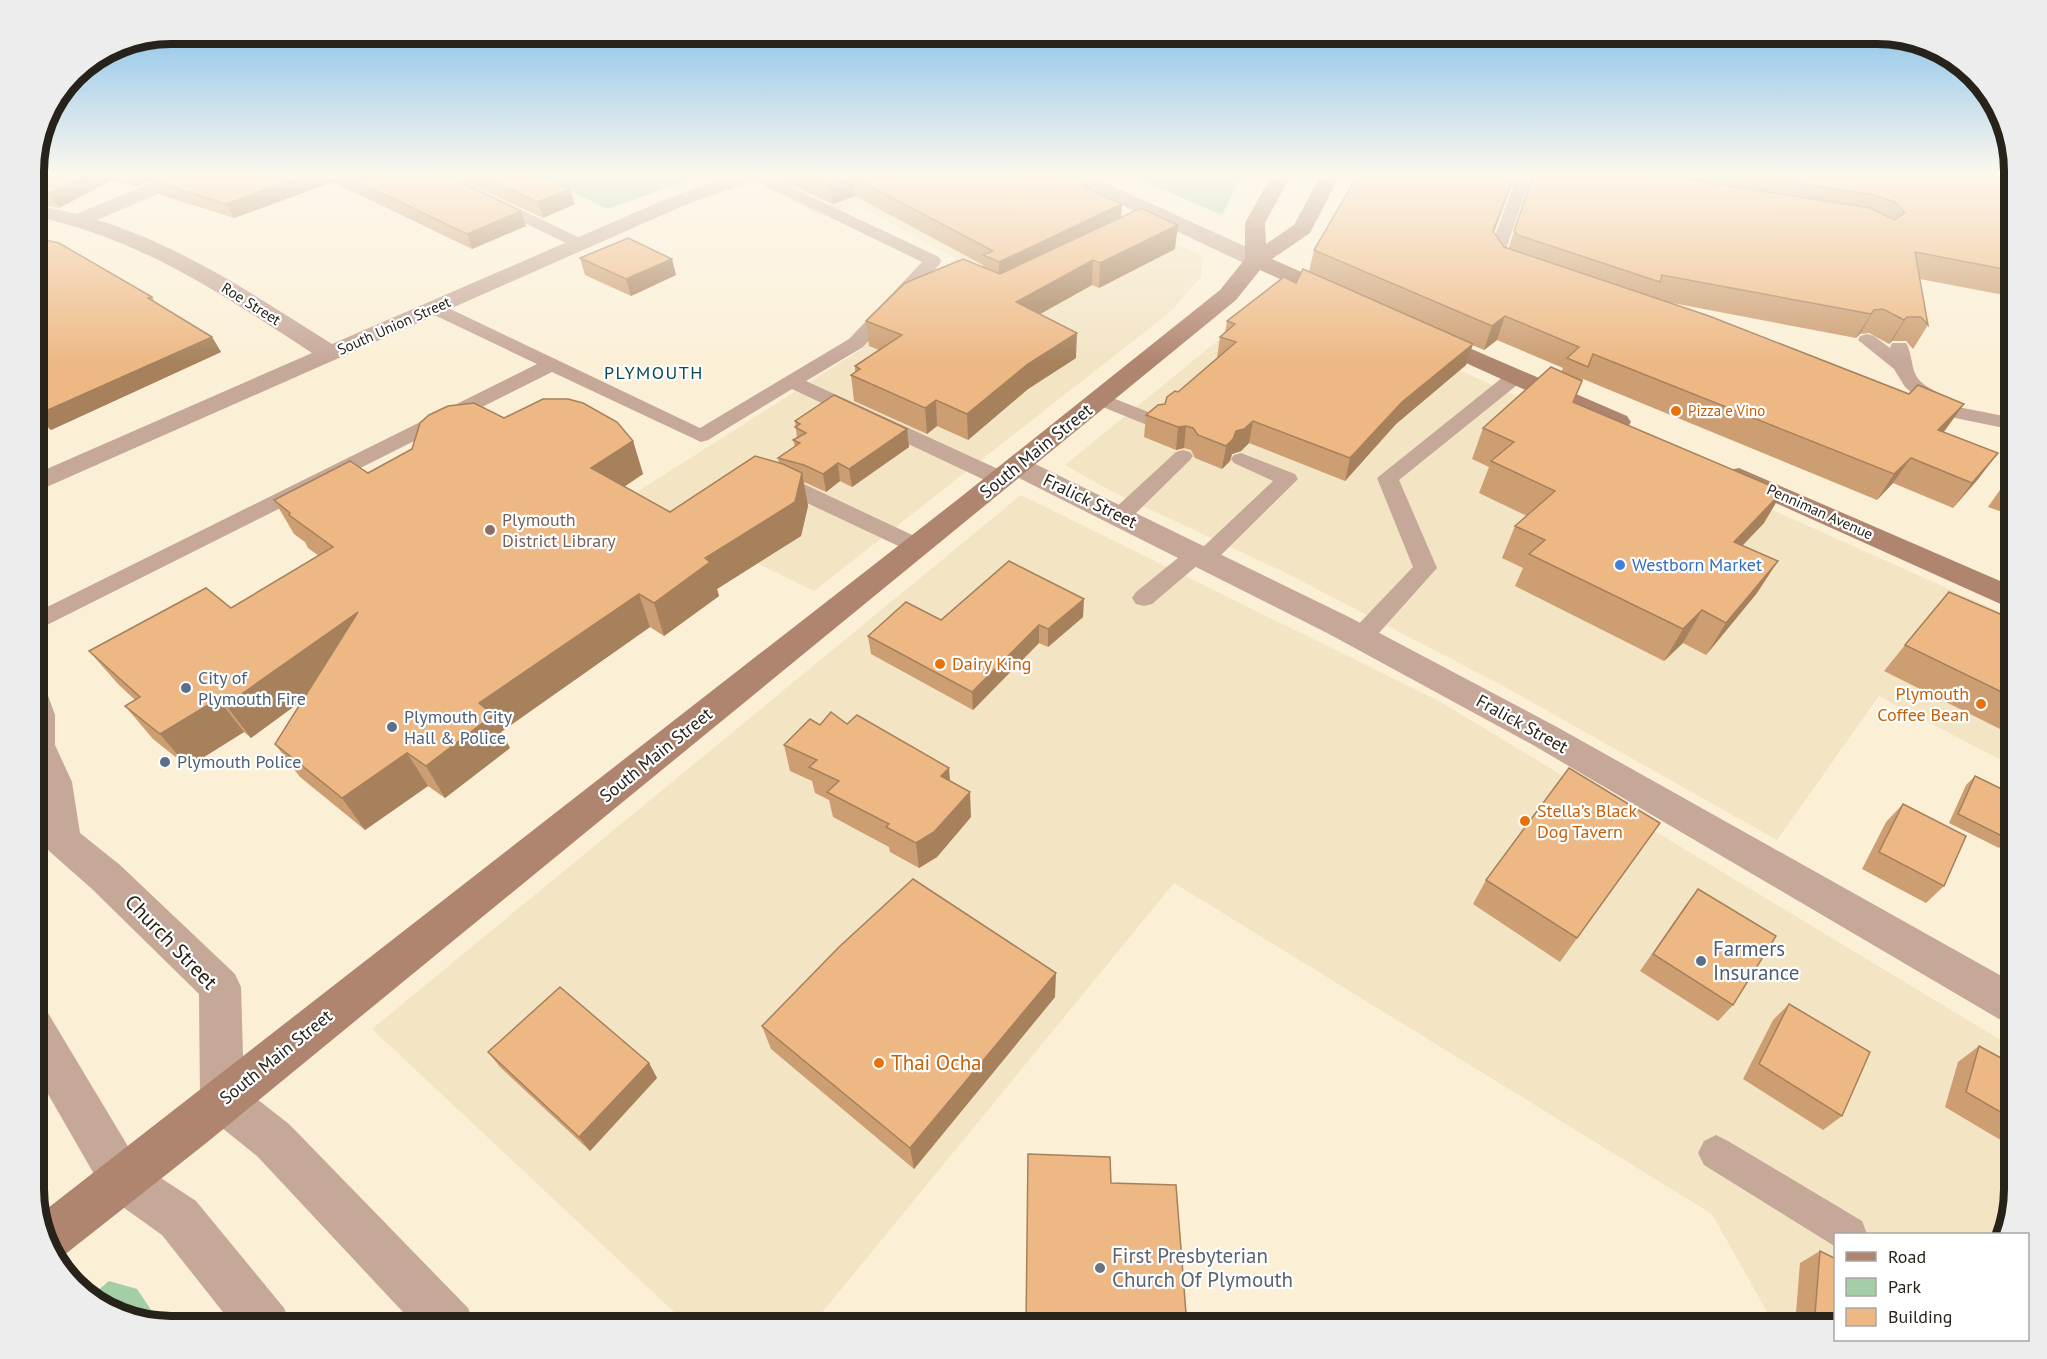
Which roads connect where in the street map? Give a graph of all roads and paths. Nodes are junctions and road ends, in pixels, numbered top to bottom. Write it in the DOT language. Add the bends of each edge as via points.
graph roads {
  1 [pos="125,236"];
  2 [pos="564,236"];
  3 [pos="597,236"];
  4 [pos="883,236"];
  5 [pos="1206,236"];
  6 [pos="1256,236"];
  7 [pos="1292,236"];
  8 [pos="1503,236"];
  9 [pos="580,244"];
  10 [pos="1256,260"];
  11 [pos="933,261"];
  12 [pos="952,270"];
  13 [pos="1530,275"];
  14 [pos="1358,305"];
  15 [pos="434,308"];
  16 [pos="1410,329"];
  17 [pos="1866,340"];
  18 [pos="332,354"];
  19 [pos="550,365"];
  20 [pos="1515,377"];
  21 [pos="792,382"];
  22 [pos="1100,399"];
  23 [pos="1154,421"];
  24 [pos="2004,422"];
  25 [pos="1644,434"];
  26 [pos="1183,456"];
  27 [pos="1241,459"];
  28 [pos="1719,467"];
  29 [pos="1009,472"];
  30 [pos="44,480"];
  31 [pos="770,482"];
  32 [pos="1120,516"];
  33 [pos="917,546"];
  34 [pos="1201,556"];
  35 [pos="2004,595"];
  36 [pos="1144,598"];
  37 [pos="44,618"];
  38 [pos="1361,637"];
  39 [pos="44,765"];
  40 [pos="2004,999"];
  41 [pos="44,1046"];
  42 [pos="222,1100"];
  43 [pos="1716,1153"];
  44 [pos="122,1179"];
  45 [pos="1847,1233"];
  46 [pos="52,1234"];
  47 [pos="258,1316"];
  48 [pos="440,1316"];
  1 -- 18 [label="street, Roe Street" via="180,262"];
  2 -- 9 [label="lane"];
  3 -- 9 [label="street, South Union Street"];
  4 -- 11 [label="lane"];
  5 -- 10 [label="street"];
  6 -- 10 [label="main road"];
  7 -- 10 [label="main road, South Main Street"];
  8 -- 13 [label="lane" via="1496,255 1503,264"];
  9 -- 15 [label="street, South Union Street"];
  10 -- 14 [label="main road"];
  10 -- 22 [label="main road, South Main Street" via="1228,295"];
  11 -- 12 [label="lane"];
  11 -- 21 [label="lane" via="856,343"];
  15 -- 18 [label="street, South Union Street"];
  15 -- 19 [label="lane"];
  16 -- 20 [label="main road"];
  17 -- 24 [label="lane" via="1900,356 1914,398"];
  18 -- 30 [label="street, South Union Street"];
  19 -- 21 [label="lane" via="701,436"];
  19 -- 37 [label="lane"];
  20 -- 25 [label="main road"];
  20 -- 38 [label="lane" via="1388,478 1425,568"];
  21 -- 29 [label="lane"];
  22 -- 23 [label="lane"];
  22 -- 29 [label="main road, South Main Street"];
  26 -- 32 [label="lane"];
  27 -- 34 [label="lane" via="1287,479"];
  28 -- 35 [label="main road, Penniman Avenue"];
  29 -- 32 [label="street, Fralick Street"];
  29 -- 33 [label="main road, South Main Street"];
  31 -- 33 [label="lane" via="798,490"];
  32 -- 34 [label="street, Fralick Street"];
  33 -- 42 [label="main road, South Main Street"];
  34 -- 36 [label="lane"];
  34 -- 38 [label="street, Fralick Street"];
  38 -- 40 [label="street, Fralick Street" via="1545,736"];
  39 -- 42 [label="street, Church Street" via="54,782 62,840 220,987"];
  41 -- 44 [label="street"];
  42 -- 44 [label="main road, South Main Street"];
  42 -- 48 [label="street" via="273,1140"];
  43 -- 45 [label="lane"];
  44 -- 46 [label="main road, South Main Street"];
  44 -- 47 [label="street" via="180,1218"];
}
